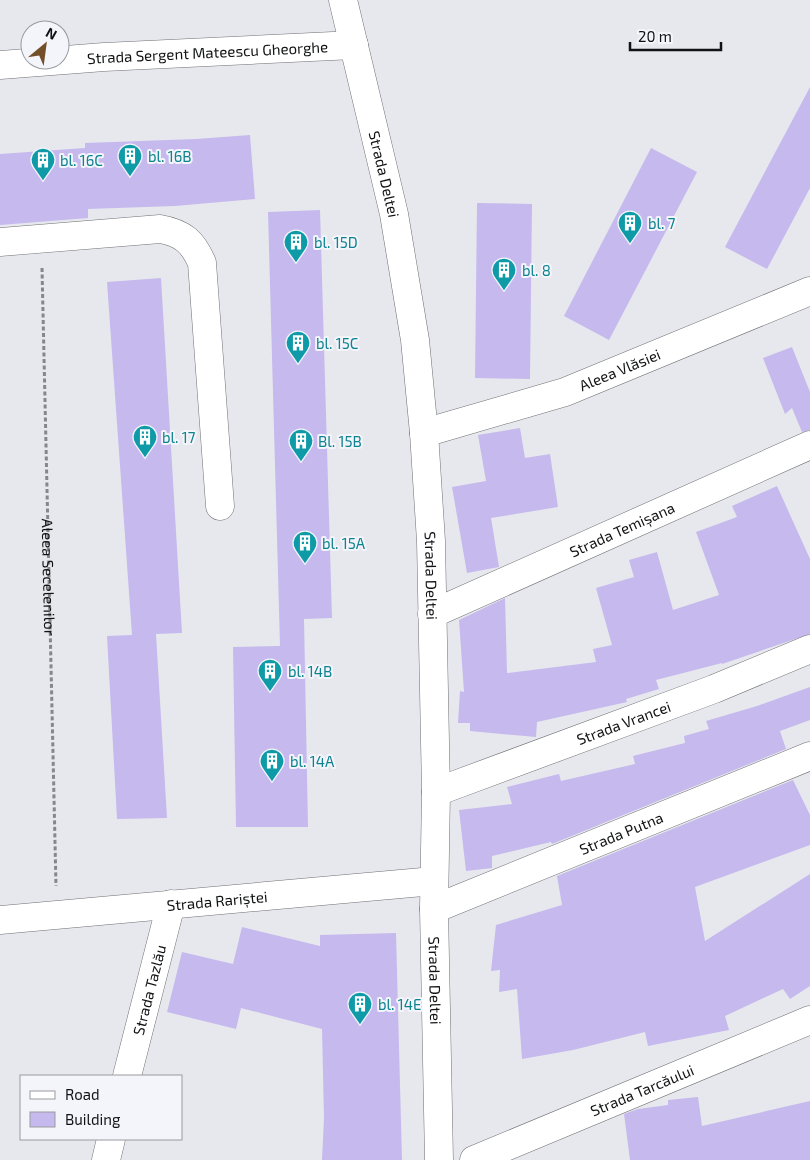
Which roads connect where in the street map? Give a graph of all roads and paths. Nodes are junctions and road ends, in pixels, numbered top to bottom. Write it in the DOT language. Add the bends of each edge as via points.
graph roads {
  1 [pos="343,0"];
  2 [pos="354,45"];
  3 [pos="0,65"];
  4 [pos="41,238"];
  5 [pos="0,242"];
  6 [pos="810,291"];
  7 [pos="424,433"];
  8 [pos="810,445"];
  9 [pos="220,506"];
  10 [pos="432,614"];
  11 [pos="810,649"];
  12 [pos="810,756"];
  13 [pos="436,792"];
  14 [pos="434,881"];
  15 [pos="171,904"];
  16 [pos="434,910"];
  17 [pos="56,914"];
  18 [pos="0,920"];
  19 [pos="810,1020"];
  20 [pos="127,1075"];
  21 [pos="111,1140"];
  22 [pos="106,1160"];
  23 [pos="439,1160"];
  24 [pos="474,1160"];
  1 -- 2 [label="street, Strada Deltei"];
  2 -- 3 [label="street, Strada Sergent Mateescu Gheorghe"];
  2 -- 7 [label="street, Strada Deltei" via="394,214 415,340"];
  4 -- 5 [label="street"];
  4 -- 9 [label="street" via="160,229 186,238 196,250 202,263"];
  4 -- 17 [label="path, Aleea Secelenilor"];
  6 -- 7 [label="street, Aleea Vlăsiei" via="566,392"];
  7 -- 10 [label="street, Strada Deltei" via="432,541"];
  8 -- 10 [label="street, Strada Temișana"];
  10 -- 13 [label="street, Strada Deltei"];
  11 -- 13 [label="street, Strada Vrancei" via="714,689"];
  12 -- 16 [label="street, Strada Putna"];
  13 -- 14 [label="street, Strada Deltei"];
  14 -- 15 [label="street, Strada Rariștei"];
  14 -- 16 [label="street, Strada Deltei"];
  15 -- 17 [label="street, Strada Rariștei"];
  15 -- 20 [label="street, Strada Tazlău"];
  16 -- 23 [label="street, Strada Deltei"];
  17 -- 18 [label="street, Strada Rariștei"];
  19 -- 24 [label="street, Strada Tarcăului"];
  21 -- 22 [label="street"];
}
